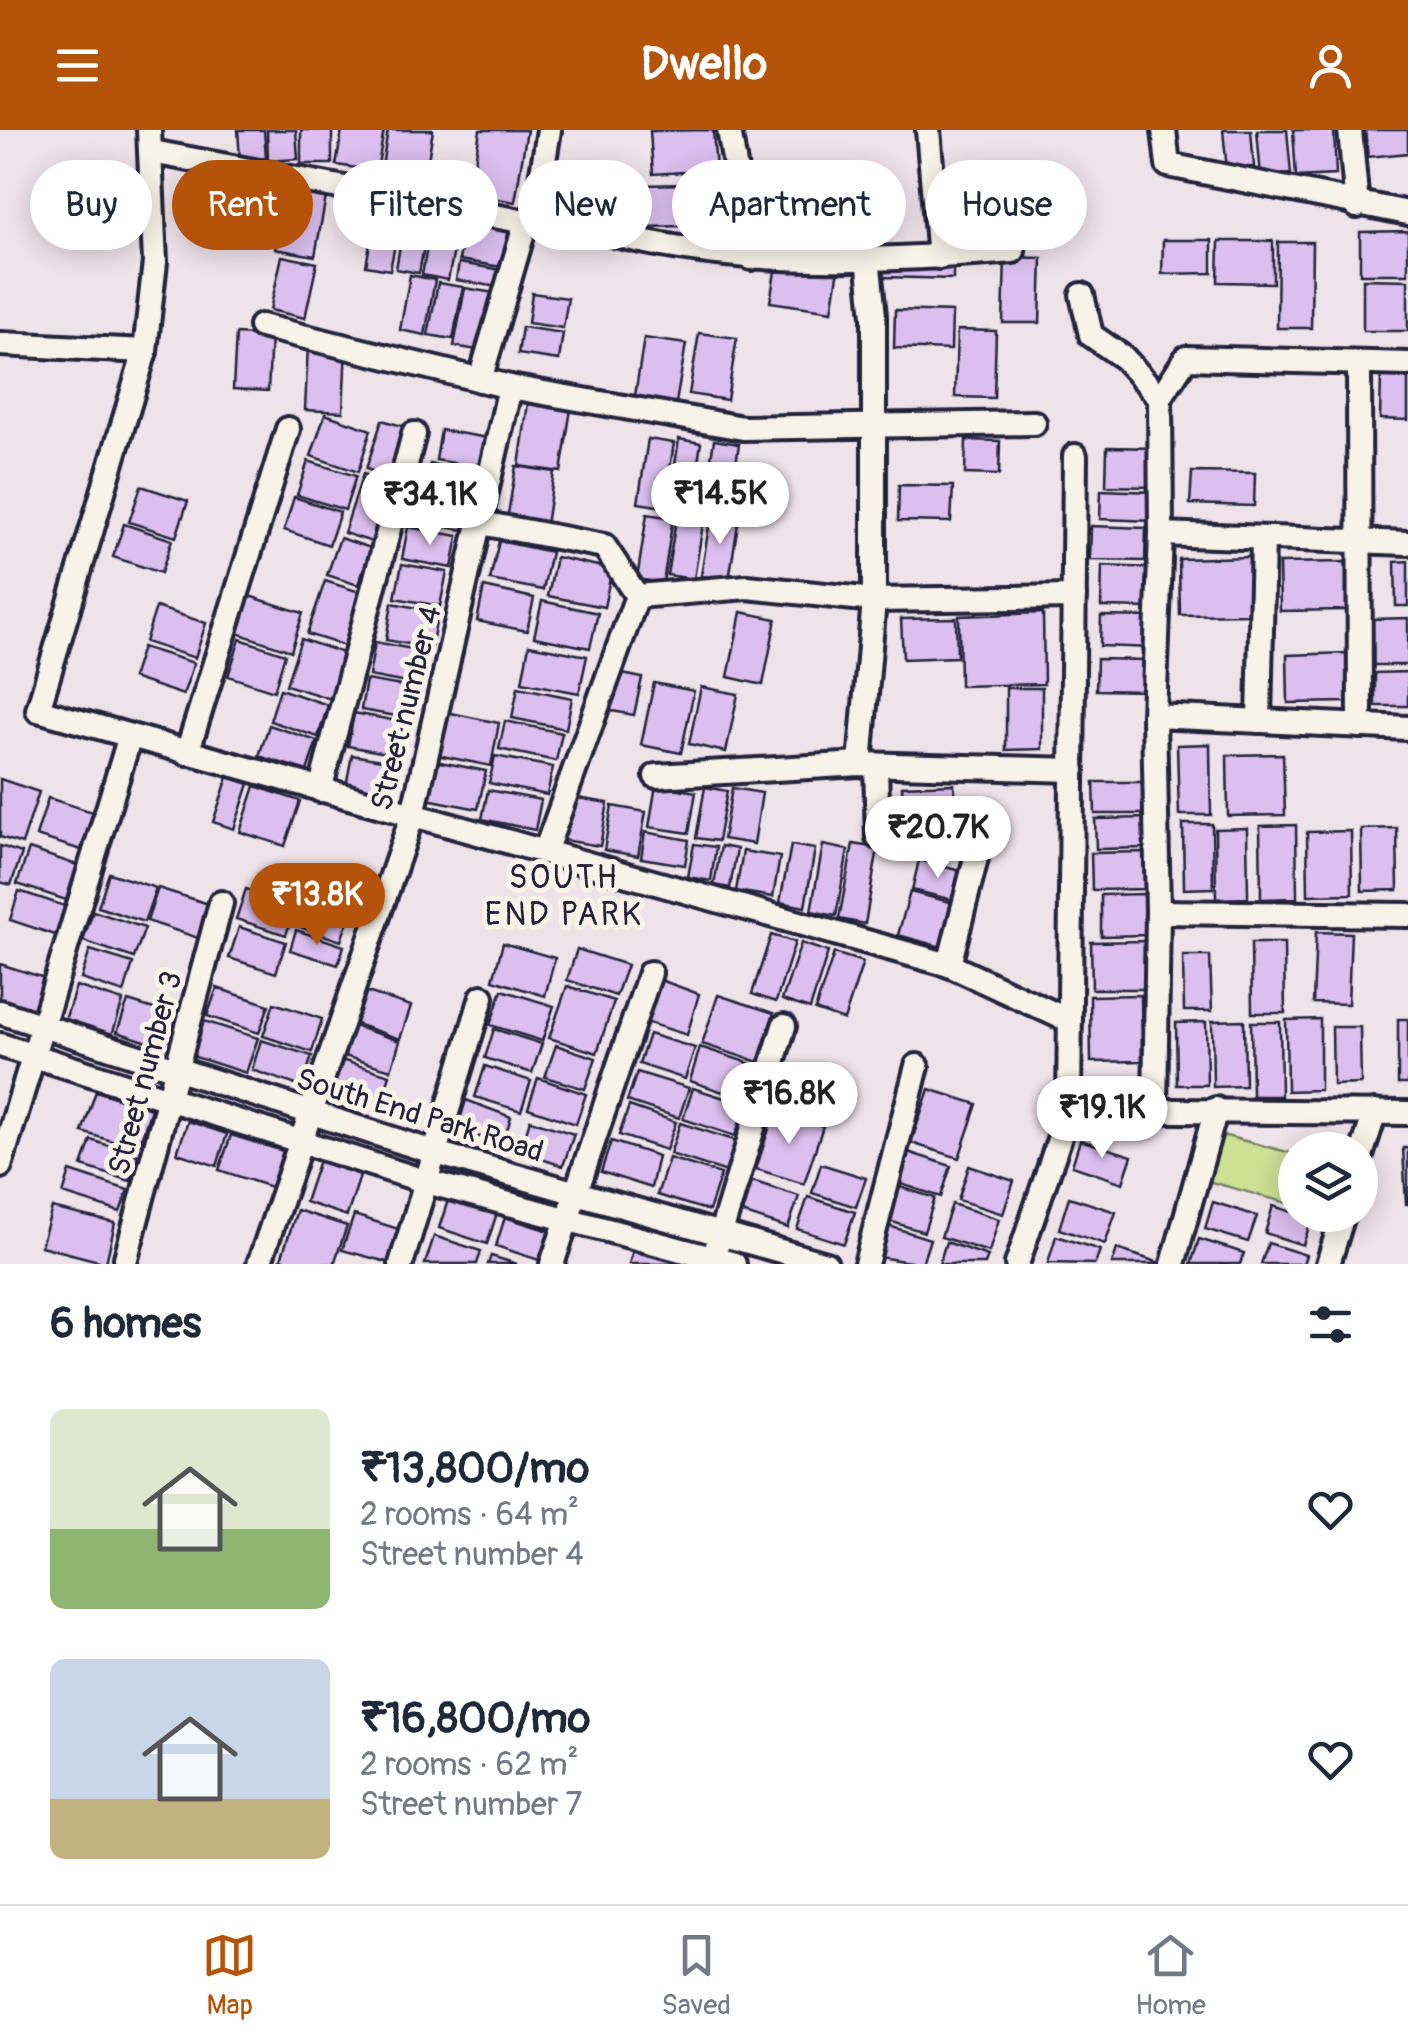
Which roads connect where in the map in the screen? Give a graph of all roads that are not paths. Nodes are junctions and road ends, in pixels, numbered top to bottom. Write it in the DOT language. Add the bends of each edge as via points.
graph roads {
  1 [pos="549,130"];
  2 [pos="729,130"];
  3 [pos="928,130"];
  4 [pos="1164,130"];
  5 [pos="1350,130"];
  6 [pos="150,141"];
  7 [pos="543,160"];
  8 [pos="1357,206"];
  9 [pos="518,213"];
  10 [pos="1408,213"];
  11 [pos="652,241"];
  12 [pos="520,250"];
  13 [pos="1012,251"];
  14 [pos="868,257"];
  15 [pos="939,257"];
  16 [pos="751,258"];
  17 [pos="1082,296"];
  18 [pos="261,326"];
  19 [pos="0,344"];
  20 [pos="144,352"];
  21 [pos="1359,364"];
  22 [pos="1408,364"];
  23 [pos="480,380"];
  24 [pos="510,388"];
  25 [pos="1160,398"];
  26 [pos="1034,423"];
  27 [pos="872,428"];
  28 [pos="288,429"];
  29 [pos="414,434"];
  30 [pos="1075,456"];
  31 [pos="481,522"];
  32 [pos="1161,534"];
  33 [pos="1263,538"];
  34 [pos="1358,542"];
  35 [pos="1408,543"];
  36 [pos="637,596"];
  37 [pos="1074,597"];
  38 [pos="874,600"];
  39 [pos="1154,716"];
  40 [pos="1260,721"];
  41 [pos="1360,726"];
  42 [pos="1408,728"];
  43 [pos="130,736"];
  44 [pos="188,752"];
  45 [pos="868,764"];
  46 [pos="1073,770"];
  47 [pos="656,776"];
  48 [pos="320,790"];
  49 [pos="413,814"];
  50 [pos="878,837"];
  51 [pos="545,852"];
  52 [pos="976,858"];
  53 [pos="221,904"];
  54 [pos="1158,912"];
  55 [pos="1408,915"];
  56 [pos="949,965"];
  57 [pos="650,973"];
  58 [pos="482,997"];
  59 [pos="0,1012"];
  60 [pos="1070,1021"];
  61 [pos="44,1025"];
  62 [pos="784,1026"];
  63 [pos="0,1045"];
  64 [pos="35,1057"];
  65 [pos="917,1066"];
  66 [pos="178,1070"];
  67 [pos="170,1101"];
  68 [pos="1155,1109"];
  69 [pos="1216,1109"];
  70 [pos="1070,1110"];
  71 [pos="310,1112"];
  72 [pos="1374,1112"];
  73 [pos="1408,1113"];
  74 [pos="1368,1132"];
  75 [pos="300,1138"];
  76 [pos="436,1153"];
  77 [pos="0,1166"];
  78 [pos="428,1182"];
  79 [pos="577,1195"];
  80 [pos="567,1218"];
  81 [pos="1338,1232"];
  82 [pos="720,1235"];
  83 [pos="126,1258"];
  84 [pos="720,1262"];
  85 [pos="259,1264"];
  86 [pos="401,1264"];
  87 [pos="552,1264"];
  88 [pos="826,1264"];
  89 [pos="866,1264"];
  90 [pos="1018,1264"];
  91 [pos="1173,1264"];
  92 [pos="1328,1264"];
  1 -- 7 [label="street"];
  2 -- 16 [label="street"];
  3 -- 15 [label="street"];
  4 -- 8 [label="street" via="1168,165"];
  5 -- 8 [label="street"];
  6 -- 9 [label="street"];
  6 -- 20 [label="street" via="155,262"];
  8 -- 10 [label="street"];
  11 -- 16 [label="street"];
  12 -- 23 [label="street"];
  13 -- 15 [label="street"];
  14 -- 15 [label="street"];
  14 -- 16 [label="street"];
  14 -- 27 [label="street"];
  17 -- 25 [label="street" via="1092,334"];
  18 -- 23 [label="street"];
  19 -- 20 [label="street"];
  20 -- 43 [label="street" via="38,710"];
  21 -- 22 [label="street"];
  21 -- 25 [label="street" via="1186,358"];
  21 -- 34 [label="street"];
  23 -- 24 [label="street"];
  24 -- 27 [label="street" via="743,428"];
  24 -- 31 [label="street, Street number 4"];
  25 -- 32 [label="street"];
  26 -- 27 [label="street"];
  27 -- 38 [label="street"];
  28 -- 44 [label="street"];
  29 -- 48 [label="street"];
  30 -- 37 [label="street"];
  31 -- 36 [label="street" via="604,546"];
  31 -- 49 [label="street, Street number 4"];
  32 -- 33 [label="street"];
  32 -- 39 [label="street"];
  33 -- 34 [label="street"];
  33 -- 40 [label="street"];
  34 -- 35 [label="street"];
  34 -- 41 [label="street"];
  36 -- 38 [label="street" via="748,586"];
  36 -- 51 [label="street"];
  37 -- 38 [label="street"];
  37 -- 46 [label="street"];
  38 -- 45 [label="street"];
  39 -- 40 [label="street"];
  39 -- 54 [label="street"];
  40 -- 41 [label="street"];
  41 -- 42 [label="street"];
  43 -- 44 [label="street"];
  43 -- 61 [label="street"];
  44 -- 48 [label="street"];
  45 -- 46 [label="street"];
  45 -- 47 [label="street"];
  45 -- 50 [label="street"];
  46 -- 60 [label="street"];
  48 -- 49 [label="street"];
  49 -- 51 [label="street"];
  49 -- 71 [label="street, Street number 4"];
  51 -- 56 [label="street"];
  52 -- 56 [label="street"];
  53 -- 66 [label="street, Street number 3"];
  54 -- 55 [label="street"];
  54 -- 68 [label="street"];
  56 -- 60 [label="street"];
  57 -- 79 [label="street"];
  58 -- 76 [label="street"];
  59 -- 61 [label="street, South End Park Road"];
  60 -- 70 [label="street"];
  61 -- 64 [label="street"];
  61 -- 66 [label="street, South End Park Road"];
  62 -- 82 [label="street"];
  63 -- 64 [label="street, South End Park Road"];
  64 -- 67 [label="street, South End Park Road"];
  64 -- 77 [label="street"];
  65 -- 89 [label="street"];
  66 -- 67 [label="street, Street number 3"];
  66 -- 71 [label="street, South End Park Road"];
  67 -- 75 [label="street, South End Park Road"];
  67 -- 83 [label="street, Street number 3"];
  68 -- 69 [label="street"];
  68 -- 70 [label="street"];
  69 -- 72 [label="street"];
  69 -- 91 [label="street"];
  70 -- 90 [label="street"];
  71 -- 75 [label="street, Street number 4"];
  71 -- 76 [label="street, South End Park Road"];
  72 -- 73 [label="street"];
  72 -- 74 [label="street"];
  75 -- 78 [label="street, South End Park Road"];
  75 -- 85 [label="street, Street number 4"];
  76 -- 78 [label="street"];
  76 -- 79 [label="street, South End Park Road"];
  78 -- 80 [label="street, South End Park Road"];
  78 -- 86 [label="street"];
  79 -- 80 [label="street"];
  79 -- 82 [label="street, South End Park Road"];
  80 -- 84 [label="street, South End Park Road"];
  80 -- 87 [label="street"];
  81 -- 92 [label="street"];
  82 -- 84 [label="street"];
  82 -- 88 [label="street, South End Park Road"];
}
